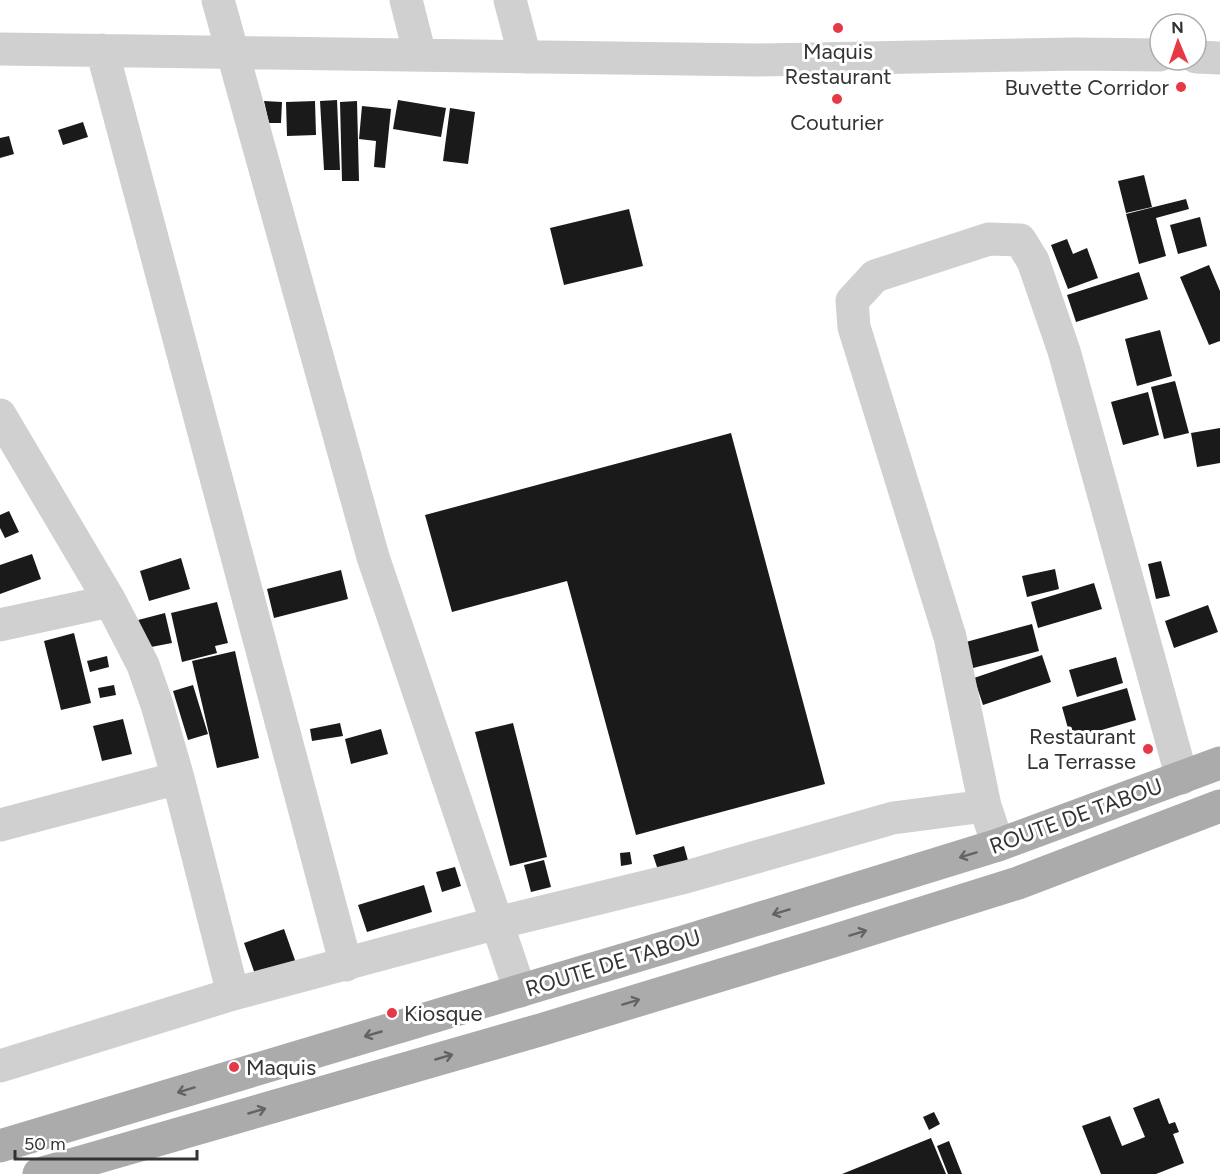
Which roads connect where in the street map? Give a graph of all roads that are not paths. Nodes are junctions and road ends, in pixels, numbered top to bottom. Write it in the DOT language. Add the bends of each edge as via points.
graph roads {
  1 [pos="218,0"];
  2 [pos="406,0"];
  3 [pos="510,0"];
  4 [pos="0,49"];
  5 [pos="102,50"];
  6 [pos="232,52"];
  7 [pos="420,55"];
  8 [pos="1148,56"];
  9 [pos="525,57"];
  10 [pos="2,422"];
  11 [pos="110,601"];
  12 [pos="0,625"];
  13 [pos="1220,763"];
  14 [pos="178,778"];
  15 [pos="1182,778"];
  16 [pos="985,806"];
  17 [pos="1220,806"];
  18 [pos="0,825"];
  19 [pos="998,845"];
  20 [pos="497,923"];
  21 [pos="346,965"];
  22 [pos="520,991"];
  23 [pos="233,994"];
  24 [pos="0,1066"];
  25 [pos="0,1146"];
  26 [pos="39,1174"];
  1 -- 6 [label="street"];
  2 -- 7 [label="street"];
  3 -- 9 [label="street"];
  4 -- 5 [label="street"];
  5 -- 6 [label="street"];
  5 -- 21 [label="street"];
  6 -- 7 [label="street"];
  6 -- 20 [label="street" via="373,557"];
  7 -- 9 [label="street"];
  8 -- 9 [label="street" via="756,60"];
  10 -- 11 [label="street"];
  11 -- 12 [label="street"];
  11 -- 14 [label="street" via="143,665"];
  13 -- 15 [label="main road, ROUTE DE TABOU"];
  14 -- 18 [label="street"];
  14 -- 23 [label="street"];
  15 -- 16 [label="street" via="1064,351 1034,261 1020,240 989,239 875,276 852,301 855,327 950,637"];
  15 -- 19 [label="main road, ROUTE DE TABOU"];
  16 -- 19 [label="street"];
  16 -- 20 [label="street" via="893,818 686,877"];
  26 -- 17 [label="main road, ROUTE DE TABOU, one-way" via="551,1027 1018,884"];
  19 -- 22 [label="main road, ROUTE DE TABOU, one-way"];
  20 -- 21 [label="street"];
  20 -- 22 [label="street"];
  21 -- 23 [label="street"];
  22 -- 25 [label="main road, ROUTE DE TABOU, one-way"];
  23 -- 24 [label="street"];
}
